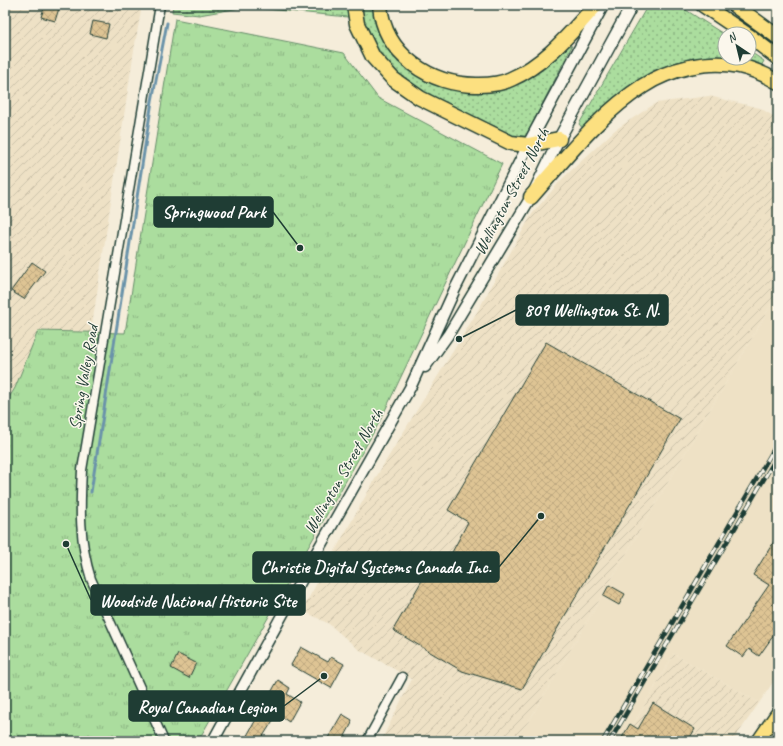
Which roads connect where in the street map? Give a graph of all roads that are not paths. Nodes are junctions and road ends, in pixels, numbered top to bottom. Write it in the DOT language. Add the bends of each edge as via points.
graph roads {
  1 [pos="160,5"];
  2 [pos="354,5"];
  3 [pos="380,5"];
  4 [pos="596,5"];
  5 [pos="603,5"];
  6 [pos="632,5"];
  7 [pos="703,5"];
  8 [pos="734,5"];
  9 [pos="734,26"];
  10 [pos="778,37"];
  11 [pos="757,42"];
  12 [pos="778,58"];
  13 [pos="778,82"];
  14 [pos="558,139"];
  15 [pos="528,145"];
  16 [pos="530,197"];
  17 [pos="411,386"];
  18 [pos="402,678"];
  19 [pos="778,712"];
  20 [pos="164,741"];
  21 [pos="213,741"];
  22 [pos="367,741"];
  23 [pos="758,741"];
  1 -- 20 [label="street, Spring Valley Road" via="82,470 80,531 91,579"];
  2 -- 15 [label="highway" via="357,24 372,57 393,79 420,98 511,143"];
  3 -- 4 [label="highway" via="380,14 386,31 396,48 424,72 442,80 464,85 493,85 527,71 548,55"];
  5 -- 15 [label="main road, Wellington Street North"];
  6 -- 14 [label="main road, Wellington Street North"];
  7 -- 9 [label="highway"];
  8 -- 10 [label="highway"];
  11 -- 12 [label="highway"];
  13 -- 16 [label="highway" via="739,66 716,64 675,70 643,86 614,109 580,141"];
  14 -- 15 [label="highway"];
  14 -- 16 [label="street, Wellington Street North"];
  15 -- 17 [label="street, Wellington Street North" via="455,289"];
  16 -- 17 [label="street, Wellington Street North" via="448,335"];
  17 -- 21 [label="street, Wellington Street North"];
  18 -- 22 [label="street"];
  19 -- 23 [label="main road"];
}
